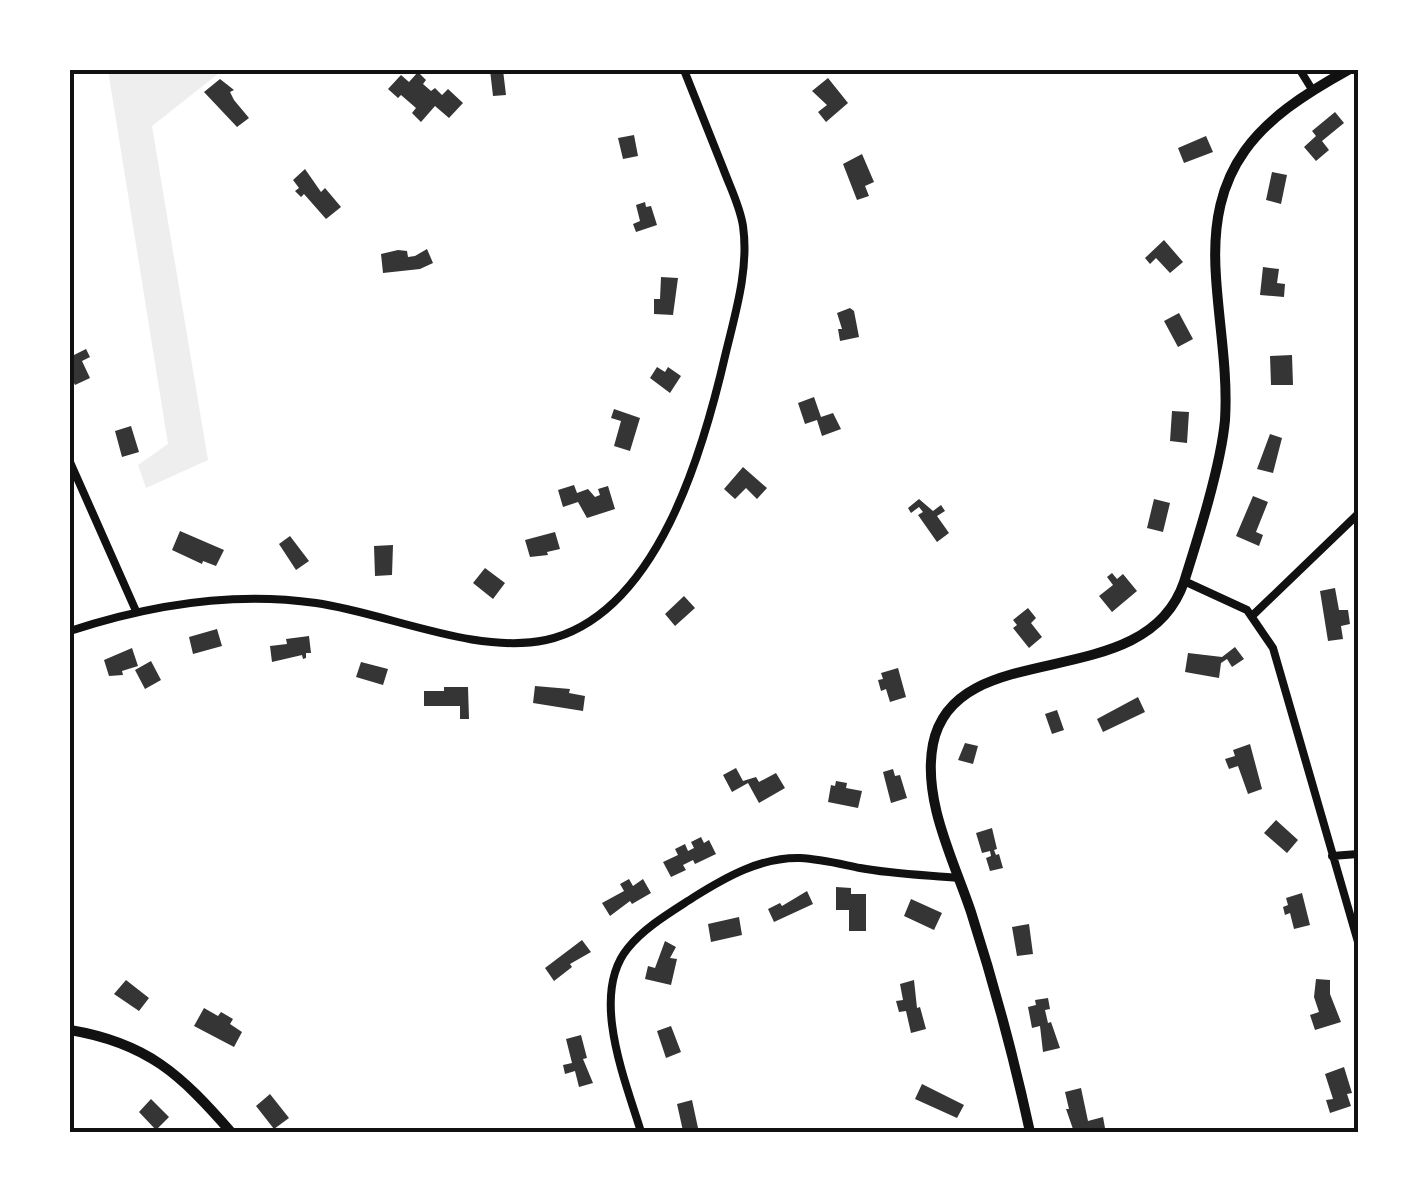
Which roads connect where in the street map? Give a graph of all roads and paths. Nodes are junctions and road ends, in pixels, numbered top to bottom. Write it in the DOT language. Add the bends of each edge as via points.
graph roads {
  1 [pos="684,70"];
  2 [pos="1300,70"];
  3 [pos="1348,70"];
  4 [pos="1312,92"];
  5 [pos="70,462"];
  6 [pos="1358,514"];
  7 [pos="1184,581"];
  8 [pos="136,611"];
  9 [pos="1252,616"];
  10 [pos="70,631"];
  11 [pos="1358,854"];
  12 [pos="1332,856"];
  13 [pos="959,878"];
  14 [pos="1358,942"];
  15 [pos="70,1030"];
  16 [pos="230,1132"];
  17 [pos="641,1132"];
  18 [pos="1030,1132"];
  1 -- 8 [label="street" via="742,223 741,290 686,487 663,536 622,594 599,616 526,642 260,598"];
  2 -- 4 [label="street"];
  3 -- 4 [label="street"];
  4 -- 7 [label="street" via="1256,135 1219,200 1225,422"];
  5 -- 8 [label="street"];
  6 -- 9 [label="street"];
  7 -- 9 [label="street"];
  7 -- 13 [label="street" via="1169,612 1140,638 990,683 949,706 937,726 932,781"];
  8 -- 10 [label="street"];
  9 -- 12 [label="street" via="1274,648"];
  11 -- 12 [label="street"];
  12 -- 14 [label="street"];
  13 -- 17 [label="street" via="827,860 770,861 721,881 649,928 618,968 611,1018"];
  13 -- 18 [label="street"];
  15 -- 16 [label="street" via="159,1060"];
}
